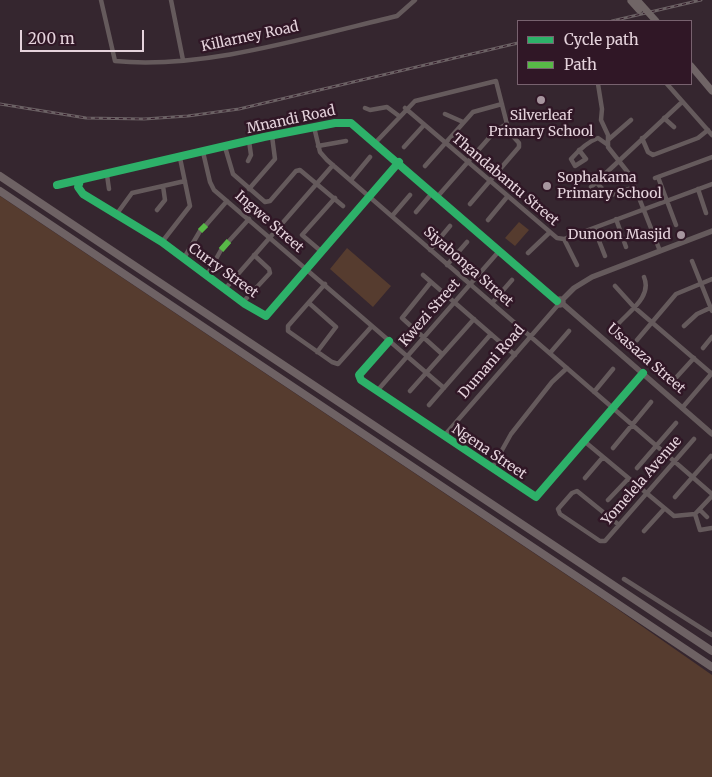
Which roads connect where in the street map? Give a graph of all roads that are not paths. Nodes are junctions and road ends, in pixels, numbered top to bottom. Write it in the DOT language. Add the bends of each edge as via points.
graph roads {
  1 [pos="101,0"];
  2 [pos="171,0"];
  3 [pos="414,0"];
  4 [pos="634,0"];
  5 [pos="649,20"];
  6 [pos="655,20"];
  7 [pos="183,60"];
  8 [pos="692,61"];
  9 [pos="692,67"];
  10 [pos="499,76"];
  11 [pos="496,81"];
  12 [pos="712,83"];
  13 [pos="598,85"];
  14 [pos="668,85"];
  15 [pos="712,90"];
  16 [pos="682,102"];
  17 [pos="502,104"];
  18 [pos="366,108"];
  19 [pos="405,108"];
  20 [pos="445,114"];
  21 [pos="399,116"];
  22 [pos="664,118"];
  23 [pos="631,120"];
  24 [pos="463,122"];
  25 [pos="507,124"];
  26 [pos="424,125"];
  27 [pos="674,127"];
  28 [pos="314,128"];
  29 [pos="708,130"];
  30 [pos="712,134"];
  31 [pos="272,136"];
  32 [pos="642,138"];
  33 [pos="249,141"];
  34 [pos="346,141"];
  35 [pos="376,142"];
  36 [pos="445,144"];
  37 [pos="608,144"];
  38 [pos="318,146"];
  39 [pos="225,147"];
  40 [pos="404,147"];
  41 [pos="580,150"];
  42 [pos="203,152"];
  43 [pos="370,157"];
  44 [pos="712,157"];
  45 [pos="180,158"];
  46 [pos="501,159"];
  47 [pos="620,160"];
  48 [pos="248,161"];
  49 [pos="399,162"];
  50 [pos="468,163"];
  51 [pos="505,164"];
  52 [pos="333,165"];
  53 [pos="425,166"];
  54 [pos="107,175"];
  55 [pos="0,176"];
  56 [pos="350,180"];
  57 [pos="80,181"];
  58 [pos="185,181"];
  59 [pos="490,182"];
  60 [pos="596,182"];
  61 [pos="317,183"];
  62 [pos="712,184"];
  63 [pos="57,185"];
  64 [pos="163,186"];
  65 [pos="591,187"];
  66 [pos="634,187"];
  67 [pos="249,188"];
  68 [pos="108,189"];
  69 [pos="698,189"];
  70 [pos="0,191"];
  71 [pos="433,192"];
  72 [pos="410,195"];
  73 [pos="438,196"];
  74 [pos="369,197"];
  75 [pos="508,197"];
  76 [pos="335,198"];
  77 [pos="666,200"];
  78 [pos="228,201"];
  79 [pos="470,204"];
  80 [pos="343,206"];
  81 [pos="643,209"];
  82 [pos="157,210"];
  83 [pos="416,212"];
  84 [pos="706,213"];
  85 [pos="116,215"];
  86 [pos="392,216"];
  87 [pos="249,219"];
  88 [pos="616,219"];
  89 [pos="488,220"];
  90 [pos="206,224"];
  91 [pos="676,225"];
  92 [pos="450,226"];
  93 [pos="594,228"];
  94 [pos="712,231"];
  95 [pos="200,232"];
  96 [pos="549,233"];
  97 [pos="270,238"];
  98 [pos="564,239"];
  99 [pos="229,240"];
  100 [pos="162,242"];
  101 [pos="467,242"];
  102 [pos="626,247"];
  103 [pos="221,250"];
  104 [pos="430,250"];
  105 [pos="500,250"];
  106 [pos="660,251"];
  107 [pos="322,252"];
  108 [pos="528,253"];
  109 [pos="254,255"];
  110 [pos="606,256"];
  111 [pos="184,258"];
  112 [pos="692,261"];
  113 [pos="447,264"];
  114 [pos="577,265"];
  115 [pos="307,269"];
  116 [pos="207,275"];
  117 [pos="423,275"];
  118 [pos="644,277"];
  119 [pos="512,280"];
  120 [pos="712,280"];
  121 [pos="431,282"];
  122 [pos="325,284"];
  123 [pos="470,284"];
  124 [pos="701,284"];
  125 [pos="615,286"];
  126 [pos="225,289"];
  127 [pos="416,300"];
  128 [pos="243,302"];
  129 [pos="454,302"];
  130 [pos="560,302"];
  131 [pos="309,303"];
  132 [pos="492,303"];
  133 [pos="420,304"];
  134 [pos="634,307"];
  135 [pos="711,309"];
  136 [pos="474,319"];
  137 [pos="652,322"];
  138 [pos="619,323"];
  139 [pos="372,326"];
  140 [pos="684,326"];
  141 [pos="569,331"];
  142 [pos="490,334"];
  143 [pos="531,336"];
  144 [pos="712,337"];
  145 [pos="423,338"];
  146 [pos="637,340"];
  147 [pos="389,341"];
  148 [pos="703,348"];
  149 [pos="318,352"];
  150 [pos="550,353"];
  151 [pos="442,354"];
  152 [pos="515,355"];
  153 [pos="407,356"];
  154 [pos="694,358"];
  155 [pos="567,368"];
  156 [pos="613,368"];
  157 [pos="426,373"];
  158 [pos="642,373"];
  159 [pos="712,374"];
  160 [pos="673,381"];
  161 [pos="444,388"];
  162 [pos="377,391"];
  163 [pos="410,391"];
  164 [pos="594,392"];
  165 [pos="652,402"];
  166 [pos="429,405"];
  167 [pos="613,408"];
  168 [pos="682,408"];
  169 [pos="676,423"];
  170 [pos="632,425"];
  171 [pos="712,434"];
  172 [pos="444,436"];
  173 [pos="694,439"];
  174 [pos="584,441"];
  175 [pos="656,446"];
  176 [pos="612,448"];
  177 [pos="711,456"];
  178 [pos="603,457"];
  179 [pos="674,462"];
  180 [pos="492,468"];
  181 [pos="637,468"];
  182 [pos="692,477"];
  183 [pos="585,478"];
  184 [pos="628,478"];
  185 [pos="646,494"];
  186 [pos="712,495"];
  187 [pos="675,497"];
  188 [pos="608,500"];
  189 [pos="664,509"];
  190 [pos="698,512"];
  191 [pos="708,517"];
  192 [pos="619,525"];
  193 [pos="712,528"];
  194 [pos="644,531"];
  195 [pos="624,579"];
  196 [pos="656,629"];
  197 [pos="712,635"];
  198 [pos="712,649"];
  199 [pos="712,667"];
  200 [pos="712,671"];
  1 -- 7 [label="street, Killarney Road" via="115,62"];
  2 -- 7 [label="street"];
  3 -- 7 [label="street, Killarney Road" via="397,16 226,55"];
  4 -- 5 [label="main road, bridge"];
  4 -- 6 [label="main road, bridge"];
  8 -- 12 [label="main road"];
  9 -- 15 [label="main road"];
  10 -- 11 [label="street"];
  11 -- 17 [label="street"];
  11 -- 19 [label="street" via="418,100"];
  13 -- 37 [label="street" via="601,120"];
  14 -- 16 [label="street"];
  16 -- 22 [label="street"];
  16 -- 29 [label="street"];
  17 -- 24 [label="street" via="476,110"];
  17 -- 25 [label="street"];
  18 -- 21 [label="street" via="387,107"];
  19 -- 21 [label="street"];
  19 -- 26 [label="street, Thandabantu Street"];
  20 -- 24 [label="street"];
  21 -- 35 [label="street"];
  22 -- 27 [label="street"];
  22 -- 32 [label="street"];
  23 -- 37 [label="street"];
  24 -- 36 [label="street"];
  25 -- 50 [label="street" via="496,130"];
  25 -- 51 [label="street" via="520,147"];
  26 -- 36 [label="street, Thandabantu Street"];
  26 -- 40 [label="street"];
  28 -- 31 [label="street, Mnandi Road"];
  28 -- 35 [label="street, Mnandi Road" via="351,123"];
  28 -- 38 [label="street, Siyabonga Street"];
  29 -- 30 [label="street"];
  29 -- 32 [label="street" via="698,138 653,155 648,152"];
  31 -- 33 [label="street, Mnandi Road"];
  31 -- 67 [label="street" via="275,159"];
  32 -- 47 [label="street"];
  33 -- 39 [label="street, Mnandi Road"];
  33 -- 48 [label="street" via="252,153"];
  34 -- 38 [label="street"];
  35 -- 49 [label="street, Mnandi Road"];
  36 -- 50 [label="street, Thandabantu Street"];
  36 -- 53 [label="street"];
  37 -- 41 [label="street" via="597,138"];
  37 -- 47 [label="street"];
  38 -- 52 [label="street, Siyabonga Street"];
  39 -- 42 [label="street, Mnandi Road"];
  39 -- 67 [label="street" via="232,173"];
  42 -- 45 [label="street, Mnandi Road"];
  42 -- 78 [label="street, Ingwe Street" via="211,186"];
  43 -- 56 [label="street"];
  44 -- 77 [label="street" via="656,178"];
  45 -- 54 [label="street, Mnandi Road"];
  45 -- 58 [label="street"];
  46 -- 51 [label="street"];
  47 -- 60 [label="street"];
  47 -- 66 [label="street"];
  49 -- 71 [label="street, Mnandi Road"];
  49 -- 74 [label="street, Curry Street"];
  50 -- 59 [label="street, Thandabantu Street"];
  50 -- 73 [label="street"];
  51 -- 59 [label="street"];
  52 -- 56 [label="street, Siyabonga Street"];
  52 -- 61 [label="street"];
  54 -- 57 [label="street, Mnandi Road"];
  54 -- 68 [label="street"];
  55 -- 198 [label="highway"];
  56 -- 74 [label="street, Siyabonga Street"];
  57 -- 63 [label="street, Mnandi Road"];
  57 -- 85 [label="street, Curry Street" via="78,187 82,194"];
  58 -- 64 [label="street"];
  58 -- 100 [label="street" via="190,206"];
  59 -- 75 [label="street, Thandabantu Street"];
  59 -- 79 [label="street"];
  60 -- 65 [label="street"];
  60 -- 66 [label="street" via="609,196"];
  61 -- 67 [label="street" via="298,170 267,202"];
  61 -- 76 [label="street"];
  61 -- 97 [label="street"];
  62 -- 69 [label="street, Thandabantu Street"];
  64 -- 82 [label="street" via="165,200"];
  64 -- 85 [label="street" via="132,193"];
  66 -- 81 [label="street"];
  69 -- 77 [label="street, Thandabantu Street"];
  69 -- 84 [label="street"];
  70 -- 196 [label="highway"];
  71 -- 73 [label="street, Mnandi Road"];
  71 -- 83 [label="street"];
  72 -- 86 [label="street"];
  73 -- 105 [label="street, Mnandi Road"];
  74 -- 86 [label="street, Siyabonga Street"];
  74 -- 107 [label="street, Curry Street"];
  75 -- 89 [label="street"];
  75 -- 96 [label="street, Thandabantu Street"];
  76 -- 80 [label="street"];
  76 -- 107 [label="street" via="300,235"];
  77 -- 81 [label="street, Thandabantu Street"];
  77 -- 91 [label="street"];
  78 -- 87 [label="street, Ingwe Street"];
  78 -- 90 [label="street"];
  81 -- 88 [label="street, Thandabantu Street"];
  81 -- 106 [label="street"];
  85 -- 100 [label="street, Curry Street"];
  86 -- 104 [label="street, Siyabonga Street"];
  87 -- 97 [label="street, Ingwe Street"];
  87 -- 99 [label="street"];
  88 -- 93 [label="street, Thandabantu Street"];
  88 -- 102 [label="street"];
  92 -- 104 [label="street"];
  93 -- 98 [label="street, Thandabantu Street"];
  93 -- 110 [label="street"];
  94 -- 106 [label="street, Dumani Road"];
  95 -- 111 [label="street"];
  96 -- 98 [label="street, Thandabantu Street"];
  96 -- 108 [label="street"];
  97 -- 109 [label="street"];
  97 -- 115 [label="street, Ingwe Street"];
  98 -- 114 [label="street"];
  100 -- 111 [label="street, Curry Street"];
  101 -- 113 [label="street"];
  103 -- 116 [label="street"];
  104 -- 113 [label="street, Siyabonga Street"];
  105 -- 123 [label="street, Kwezi Street"];
  105 -- 130 [label="street, Mnandi Road"];
  106 -- 130 [label="street, Dumani Road" via="592,277"];
  107 -- 115 [label="street, Curry Street"];
  109 -- 126 [label="street"];
  109 -- 128 [label="street" via="270,269 270,273"];
  111 -- 116 [label="street, Curry Street"];
  112 -- 124 [label="street"];
  113 -- 123 [label="street, Siyabonga Street"];
  115 -- 122 [label="street, Ingwe Street"];
  115 -- 128 [label="street, Curry Street" via="266,316"];
  116 -- 126 [label="street, Curry Street"];
  117 -- 121 [label="street"];
  118 -- 134 [label="street" via="647,290"];
  119 -- 132 [label="street"];
  120 -- 124 [label="street"];
  121 -- 127 [label="street"];
  121 -- 129 [label="street"];
  122 -- 131 [label="street"];
  122 -- 139 [label="street, Ingwe Street"];
  123 -- 129 [label="street, Kwezi Street"];
  123 -- 132 [label="street, Siyabonga Street"];
  124 -- 135 [label="street"];
  124 -- 137 [label="street" via="678,293"];
  125 -- 134 [label="street"];
  126 -- 128 [label="street, Curry Street"];
  127 -- 133 [label="street"];
  127 -- 145 [label="street" via="400,318"];
  129 -- 136 [label="street"];
  129 -- 145 [label="street, Kwezi Street"];
  130 -- 143 [label="street, Dumani Road"];
  130 -- 158 [label="street, Usasaza Street"];
  131 -- 149 [label="street" via="336,327"];
  131 -- 149 [label="street" via="287,330"];
  132 -- 143 [label="street, Siyabonga Street"];
  134 -- 137 [label="street"];
  134 -- 138 [label="street"];
  135 -- 140 [label="street" via="697,314"];
  136 -- 142 [label="street"];
  136 -- 151 [label="street"];
  137 -- 146 [label="street"];
  137 -- 154 [label="street"];
  139 -- 147 [label="street, Ingwe Street"];
  139 -- 149 [label="street" via="339,363"];
  141 -- 150 [label="street"];
  142 -- 152 [label="street"];
  142 -- 161 [label="street"];
  143 -- 150 [label="street, Siyabonga Street"];
  143 -- 152 [label="street, Dumani Road"];
  144 -- 148 [label="street"];
  145 -- 151 [label="street"];
  145 -- 153 [label="street, Kwezi Street"];
  147 -- 153 [label="street, Ingwe Street"];
  147 -- 162 [label="street, Ngena Street" via="359,375"];
  150 -- 155 [label="street, Siyabonga Street"];
  151 -- 157 [label="street"];
  152 -- 172 [label="street, Dumani Road"];
  153 -- 157 [label="street, Ingwe Street"];
  153 -- 162 [label="street, Kwezi Street"];
  154 -- 159 [label="street"];
  154 -- 160 [label="street"];
  155 -- 164 [label="street, Siyabonga Street"];
  155 -- 180 [label="street" via="508,438"];
  156 -- 164 [label="street"];
  157 -- 161 [label="street, Ingwe Street"];
  157 -- 163 [label="street"];
  158 -- 167 [label="street, Ngena Street"];
  158 -- 168 [label="street, Usasaza Street"];
  159 -- 168 [label="street"];
  161 -- 166 [label="street"];
  162 -- 172 [label="street, Ngena Street"];
  164 -- 167 [label="street, Siyabonga Street"];
  165 -- 170 [label="street"];
  167 -- 170 [label="street, Siyabonga Street"];
  167 -- 174 [label="street, Ngena Street"];
  168 -- 171 [label="street, Usasaza Street"];
  169 -- 175 [label="street"];
  170 -- 175 [label="street, Siyabonga Street"];
  170 -- 176 [label="street"];
  172 -- 180 [label="street, Ngena Street"];
  173 -- 179 [label="street, Yomelela Avenue"];
  174 -- 178 [label="street"];
  174 -- 180 [label="street, Ngena Street" via="536,497"];
  175 -- 179 [label="street, Siyabonga Street"];
  175 -- 181 [label="street"];
  177 -- 182 [label="street"];
  178 -- 183 [label="street"];
  178 -- 184 [label="street"];
  179 -- 182 [label="street, Siyabonga Street"];
  179 -- 185 [label="street, Yomelela Avenue"];
  182 -- 186 [label="street, Siyabonga Street"];
  182 -- 187 [label="street"];
  184 -- 185 [label="street"];
  184 -- 188 [label="street"];
  185 -- 189 [label="street"];
  185 -- 192 [label="street, Yomelela Avenue"];
  186 -- 190 [label="street"];
  189 -- 190 [label="street" via="675,516"];
  189 -- 194 [label="street"];
  190 -- 191 [label="street"];
  190 -- 193 [label="street" via="700,530"];
  192 -- 192 [label="street, Yomelela Avenue" via="575,491 559,507 560,514 601,542"];
  195 -- 197 [label="street"];
  196 -- 199 [label="highway"];
  196 -- 200 [label="highway" via="658,634"];
}
